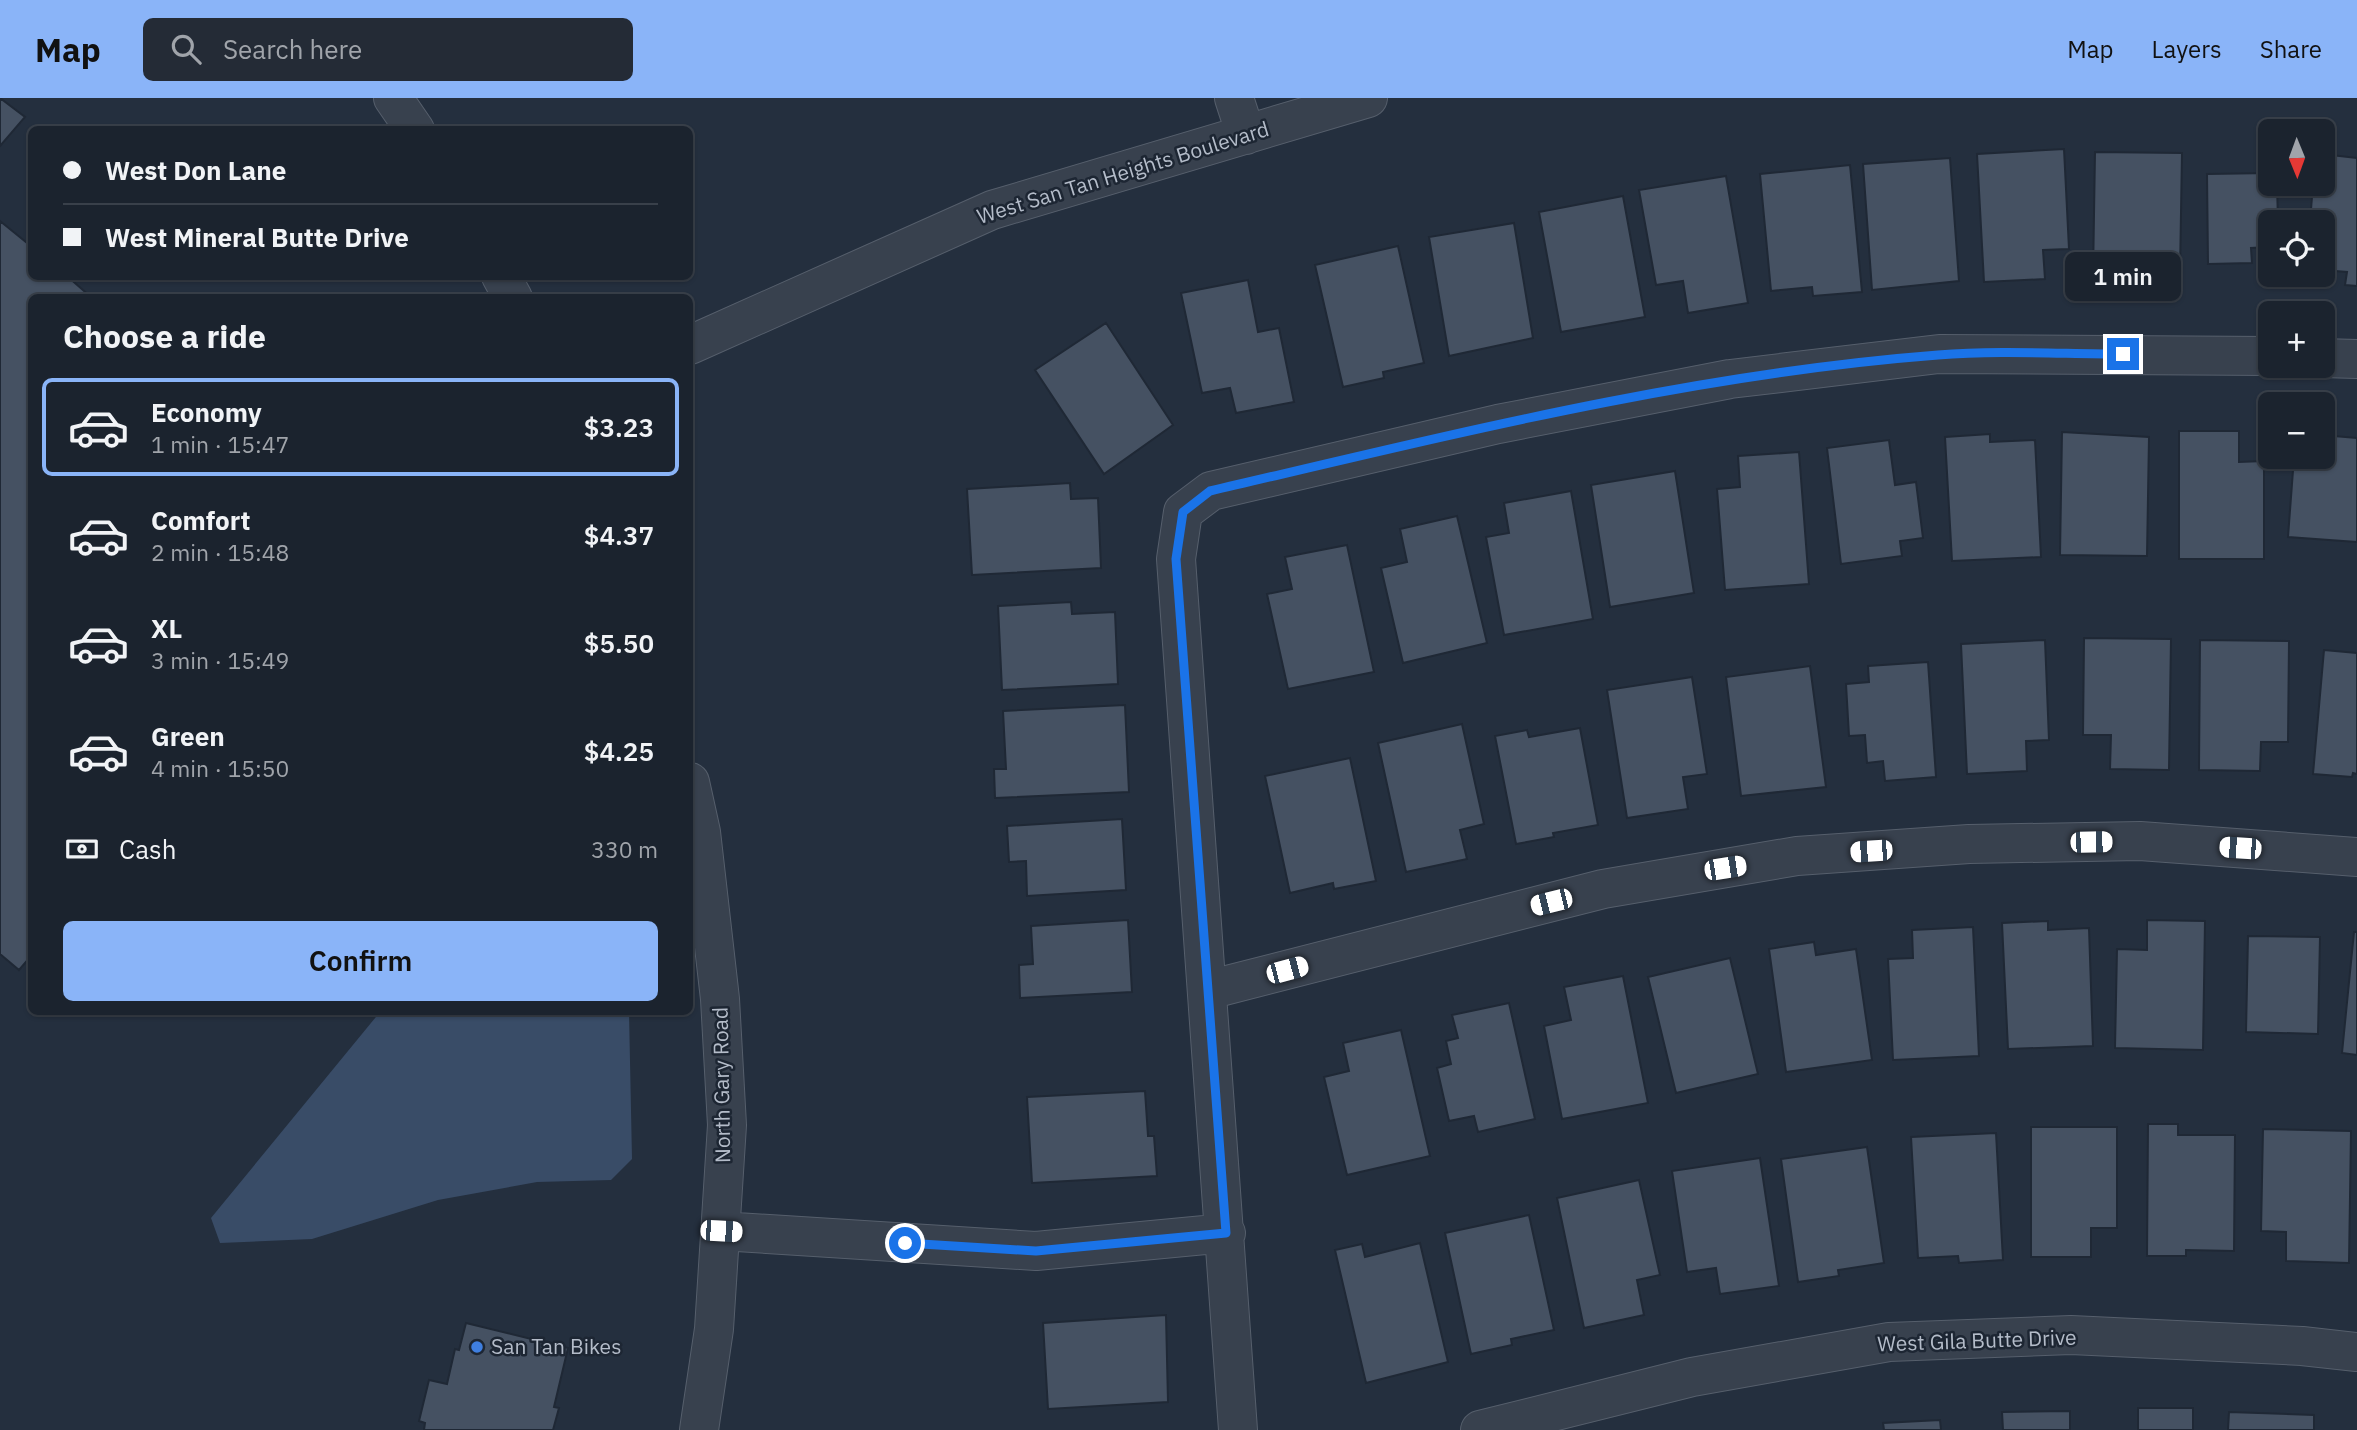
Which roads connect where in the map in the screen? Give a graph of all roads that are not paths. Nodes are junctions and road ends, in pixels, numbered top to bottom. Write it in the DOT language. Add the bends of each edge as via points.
graph roads {
  1 [pos="393,98"];
  2 [pos="1234,98"];
  3 [pos="1368,98"];
  4 [pos="412,126"];
  5 [pos="1245,135"];
  6 [pos="693,344"];
  7 [pos="2258,356"];
  8 [pos="2335,358"];
  9 [pos="2357,359"];
  10 [pos="693,796"];
  11 [pos="2357,857"];
  12 [pos="1208,990"];
  13 [pos="721,1231"];
  14 [pos="1226,1233"];
  15 [pos="2357,1353"];
  16 [pos="1550,1421"];
  17 [pos="699,1430"];
  18 [pos="1238,1430"];
  19 [pos="1480,1430"];
  1 -- 4 [label="street"];
  2 -- 5 [label="street"];
  3 -- 5 [label="street, West San Tan Heights Boulevard"];
  5 -- 6 [label="street, West San Tan Heights Boulevard" via="992,210"];
  7 -- 12 [label="street" via="1939,354 1730,379 1498,424 1210,491 1183,512 1176,559"];
  8 -- 9 [label="street"];
  10 -- 13 [label="street, North Gary Road" via="720,999 727,1125"];
  11 -- 12 [label="street" via="2140,841 1969,844 1797,856 1603,888"];
  12 -- 14 [label="street"];
  13 -- 14 [label="street" via="1036,1251"];
  13 -- 17 [label="street, North Gary Road" via="714,1329"];
  14 -- 18 [label="street"];
  15 -- 16 [label="street, West Gila Butte Drive" via="2302,1346 2071,1335 1889,1342 1692,1377"];
  16 -- 19 [label="street, West Gila Butte Drive"];
}
